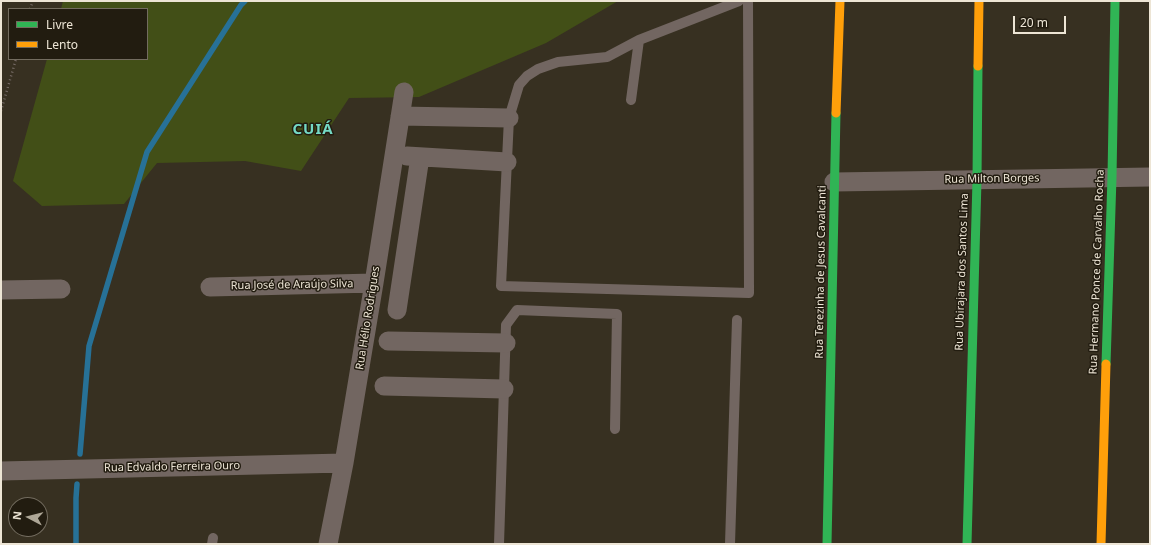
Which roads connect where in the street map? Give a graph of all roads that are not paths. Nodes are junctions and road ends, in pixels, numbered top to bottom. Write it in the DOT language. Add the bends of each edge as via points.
graph roads {
  1 [pos="739,1"];
  2 [pos="748,1"];
  3 [pos="840,1"];
  4 [pos="979,1"];
  5 [pos="1115,1"];
  6 [pos="638,40"];
  7 [pos="404,92"];
  8 [pos="630,100"];
  9 [pos="400,116"];
  10 [pos="509,118"];
  11 [pos="394,154"];
  12 [pos="420,157"];
  13 [pos="507,162"];
  14 [pos="1112,177"];
  15 [pos="1150,177"];
  16 [pos="977,180"];
  17 [pos="834,182"];
  18 [pos="374,283"];
  19 [pos="210,287"];
  20 [pos="61,289"];
  21 [pos="1,290"];
  22 [pos="397,310"];
  23 [pos="737,320"];
  24 [pos="388,341"];
  25 [pos="506,343"];
  26 [pos="384,386"];
  27 [pos="504,390"];
  28 [pos="615,429"];
  29 [pos="344,463"];
  30 [pos="1,471"];
  31 [pos="328,544"];
  32 [pos="498,544"];
  33 [pos="730,544"];
  34 [pos="827,544"];
  35 [pos="967,544"];
  36 [pos="1101,544"];
  1 -- 6 [label="lane"];
  2 -- 13 [label="lane" via="749,293 502,286"];
  3 -- 17 [label="street, Rua Terezinha de Jesus Cavalcanti"];
  4 -- 16 [label="street, Rua Ubirajara dos Santos Lima"];
  5 -- 14 [label="street, Rua Hermano Ponce de Carvalho Rocha"];
  6 -- 8 [label="lane"];
  6 -- 10 [label="lane" via="607,57 558,62 538,69 519,85"];
  7 -- 9 [label="street, Rua Hélio Rodrigues"];
  9 -- 10 [label="street"];
  9 -- 11 [label="street, Rua Hélio Rodrigues"];
  10 -- 13 [label="lane"];
  11 -- 12 [label="street"];
  11 -- 18 [label="street, Rua Hélio Rodrigues"];
  12 -- 13 [label="street"];
  12 -- 22 [label="street"];
  14 -- 15 [label="street, Rua Milton Borges"];
  14 -- 16 [label="street, Rua Milton Borges"];
  14 -- 36 [label="street, Rua Hermano Ponce de Carvalho Rocha"];
  16 -- 17 [label="street, Rua Milton Borges"];
  16 -- 35 [label="street, Rua Ubirajara dos Santos Lima"];
  17 -- 34 [label="street, Rua Terezinha de Jesus Cavalcanti"];
  18 -- 19 [label="street, Rua José de Araújo Silva"];
  18 -- 29 [label="street, Rua Hélio Rodrigues"];
  20 -- 21 [label="street"];
  23 -- 33 [label="lane"];
  24 -- 25 [label="street"];
  25 -- 27 [label="lane"];
  25 -- 28 [label="lane" via="506,325 518,310 617,314"];
  26 -- 27 [label="street"];
  27 -- 32 [label="lane"];
  29 -- 30 [label="street, Rua Edvaldo Ferreira Ouro"];
  29 -- 31 [label="street, Rua Hélio Rodrigues"];
}
